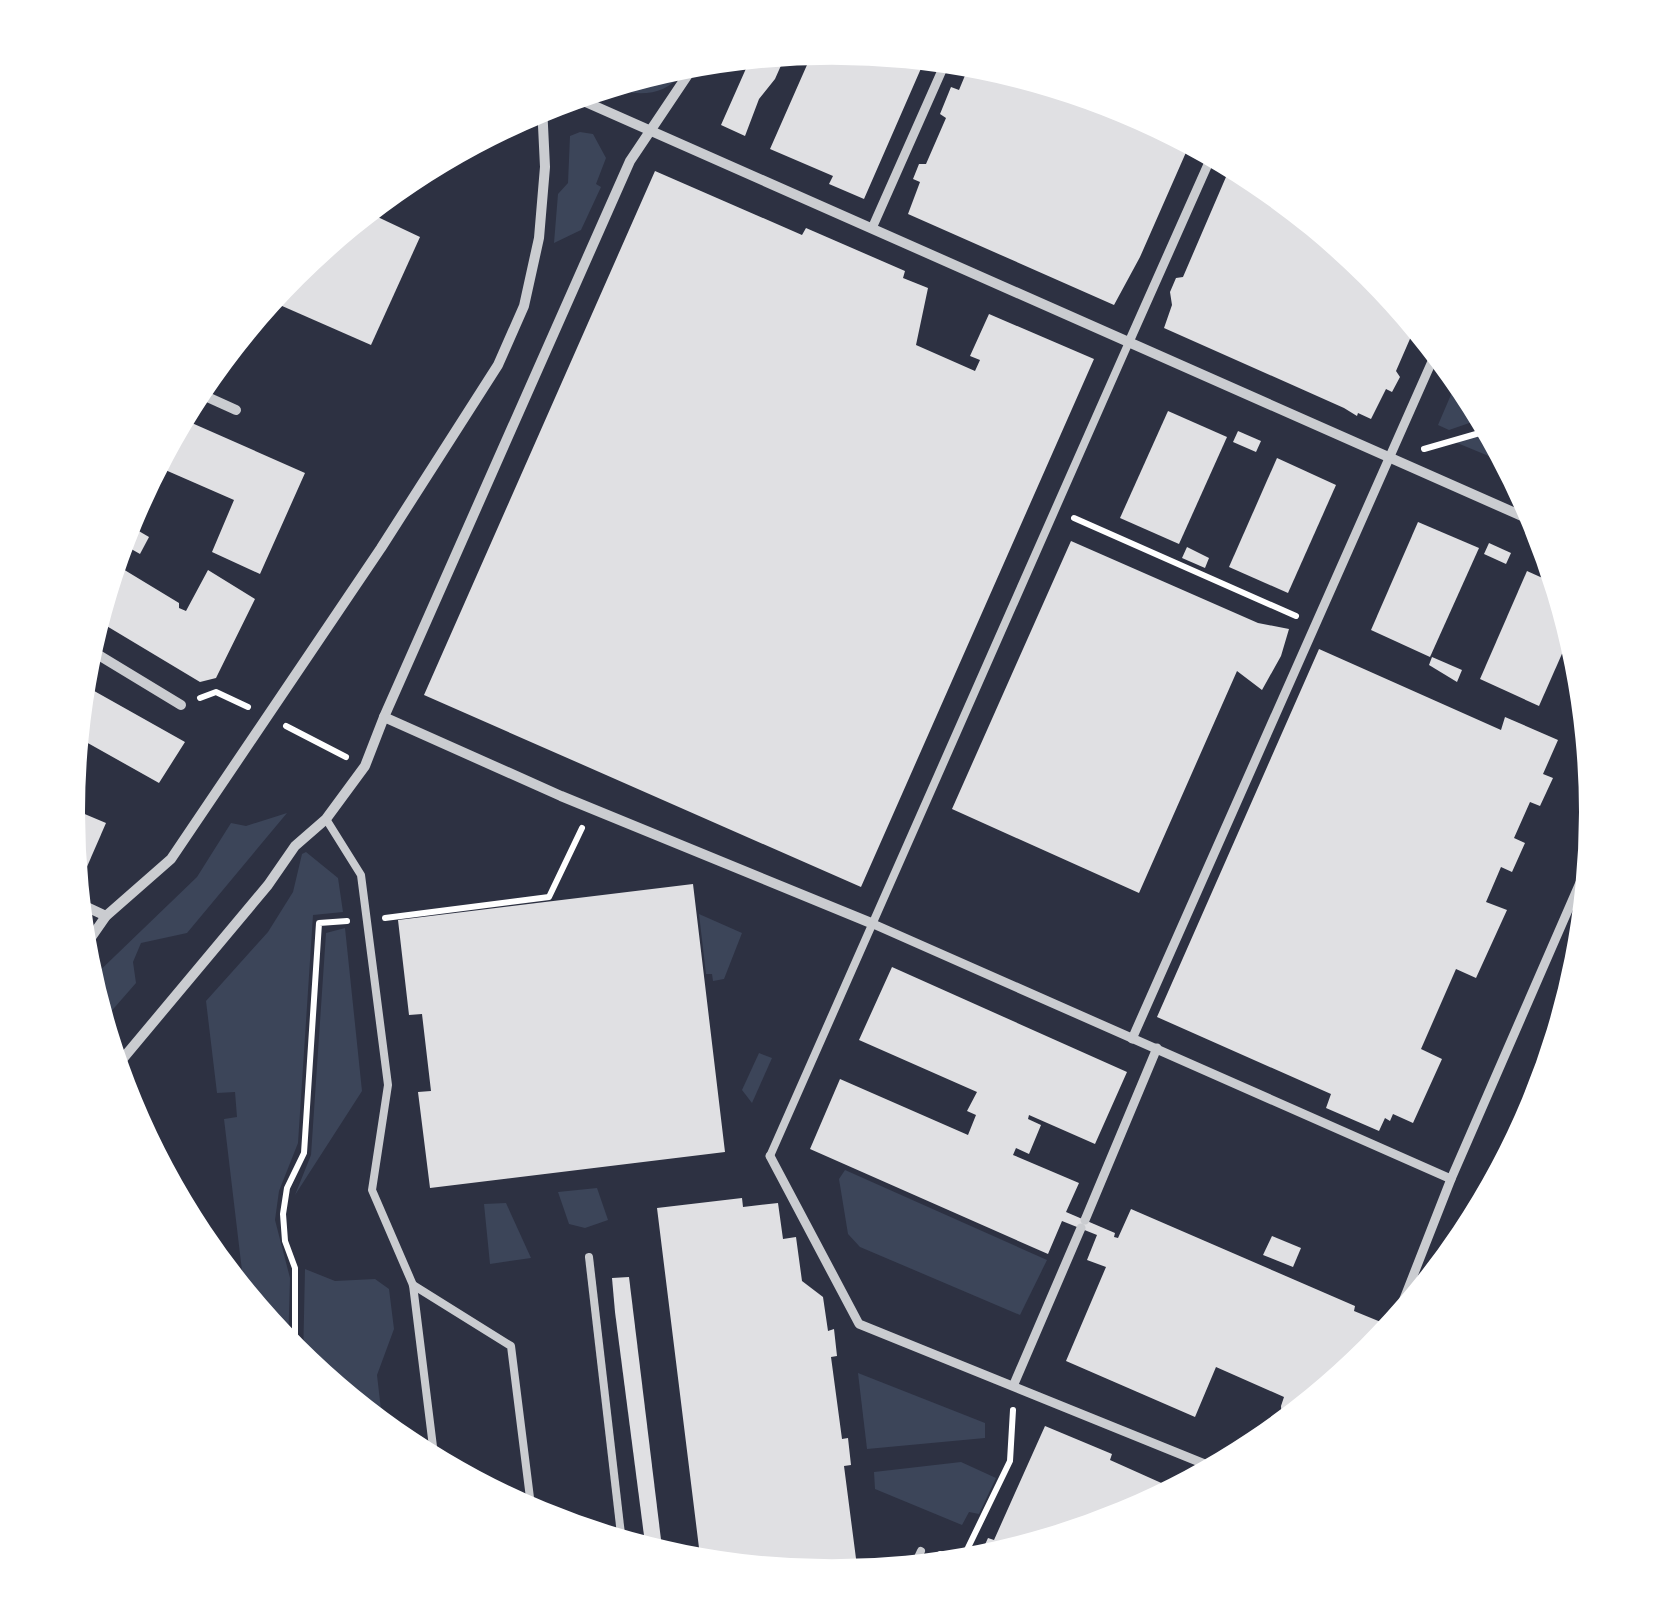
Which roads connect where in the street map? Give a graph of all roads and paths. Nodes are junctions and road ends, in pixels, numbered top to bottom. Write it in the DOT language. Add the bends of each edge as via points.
graph roads {
  1 [pos="941,73"];
  2 [pos="684,80"];
  3 [pos="593,105"];
  4 [pos="543,123"];
  5 [pos="651,129"];
  6 [pos="1207,166"];
  7 [pos="872,226"];
  8 [pos="1129,342"];
  9 [pos="1430,365"];
  10 [pos="210,398"];
  11 [pos="236,410"];
  12 [pos="1476,434"];
  13 [pos="1388,458"];
  14 [pos="1055,510"];
  15 [pos="1516,514"];
  16 [pos="1315,624"];
  17 [pos="101,657"];
  18 [pos="181,705"];
  19 [pos="268,716"];
  20 [pos="384,717"];
  21 [pos="365,766"];
  22 [pos="326,819"];
  23 [pos="1574,896"];
  24 [pos="91,909"];
  25 [pos="106,916"];
  26 [pos="871,923"];
  27 [pos="95,932"];
  28 [pos="1132,1038"];
  29 [pos="1156,1048"];
  30 [pos="126,1055"];
  31 [pos="770,1156"];
  32 [pos="1451,1179"];
  33 [pos="589,1257"];
  34 [pos="413,1285"];
  35 [pos="1409,1287"];
  36 [pos="1014,1384"];
  37 [pos="433,1443"];
  38 [pos="1199,1462"];
  39 [pos="529,1494"];
  40 [pos="620,1528"];
  41 [pos="969,1547"];
  42 [pos="921,1551"];
  43 [pos="932,1553"];
  44 [pos="920,1554"];
  1 -- 7 [label="street"];
  2 -- 5 [label="street"];
  3 -- 5 [label="street"];
  4 -- 19 [label="street" via="539,238 524,306 498,365"];
  5 -- 7 [label="street"];
  5 -- 20 [label="street" via="630,161"];
  6 -- 8 [label="street"];
  7 -- 8 [label="street"];
  8 -- 13 [label="street"];
  8 -- 14 [label="lane"];
  9 -- 13 [label="street"];
  10 -- 11 [label="street"];
  12 -- 13 [label="path"];
  13 -- 15 [label="street"];
  13 -- 16 [label="street"];
  14 -- 16 [label="path"];
  14 -- 26 [label="lane"];
  16 -- 28 [label="street"];
  17 -- 18 [label="street"];
  18 -- 19 [label="path" via="216,692"];
  19 -- 21 [label="path"];
  19 -- 25 [label="street" via="171,860"];
  20 -- 21 [label="street"];
  20 -- 26 [label="street"];
  21 -- 22 [label="street"];
  22 -- 30 [label="street" via="295,846"];
  22 -- 34 [label="lane" via="362,875 388,1086 372,1190"];
  23 -- 32 [label="street"];
  24 -- 25 [label="street"];
  25 -- 27 [label="street"];
  26 -- 28 [label="street"];
  26 -- 31 [label="lane"];
  28 -- 29 [label="street"];
  29 -- 32 [label="street"];
  29 -- 36 [label="street"];
  31 -- 36 [label="street" via="859,1324"];
  32 -- 35 [label="street"];
  33 -- 40 [label="lane"];
  34 -- 37 [label="lane"];
  34 -- 39 [label="lane" via="510,1346"];
  36 -- 38 [label="street"];
  36 -- 41 [label="path" via="1010,1462"];
  42 -- 43 [label="path"];
  42 -- 44 [label="lane"];
}
